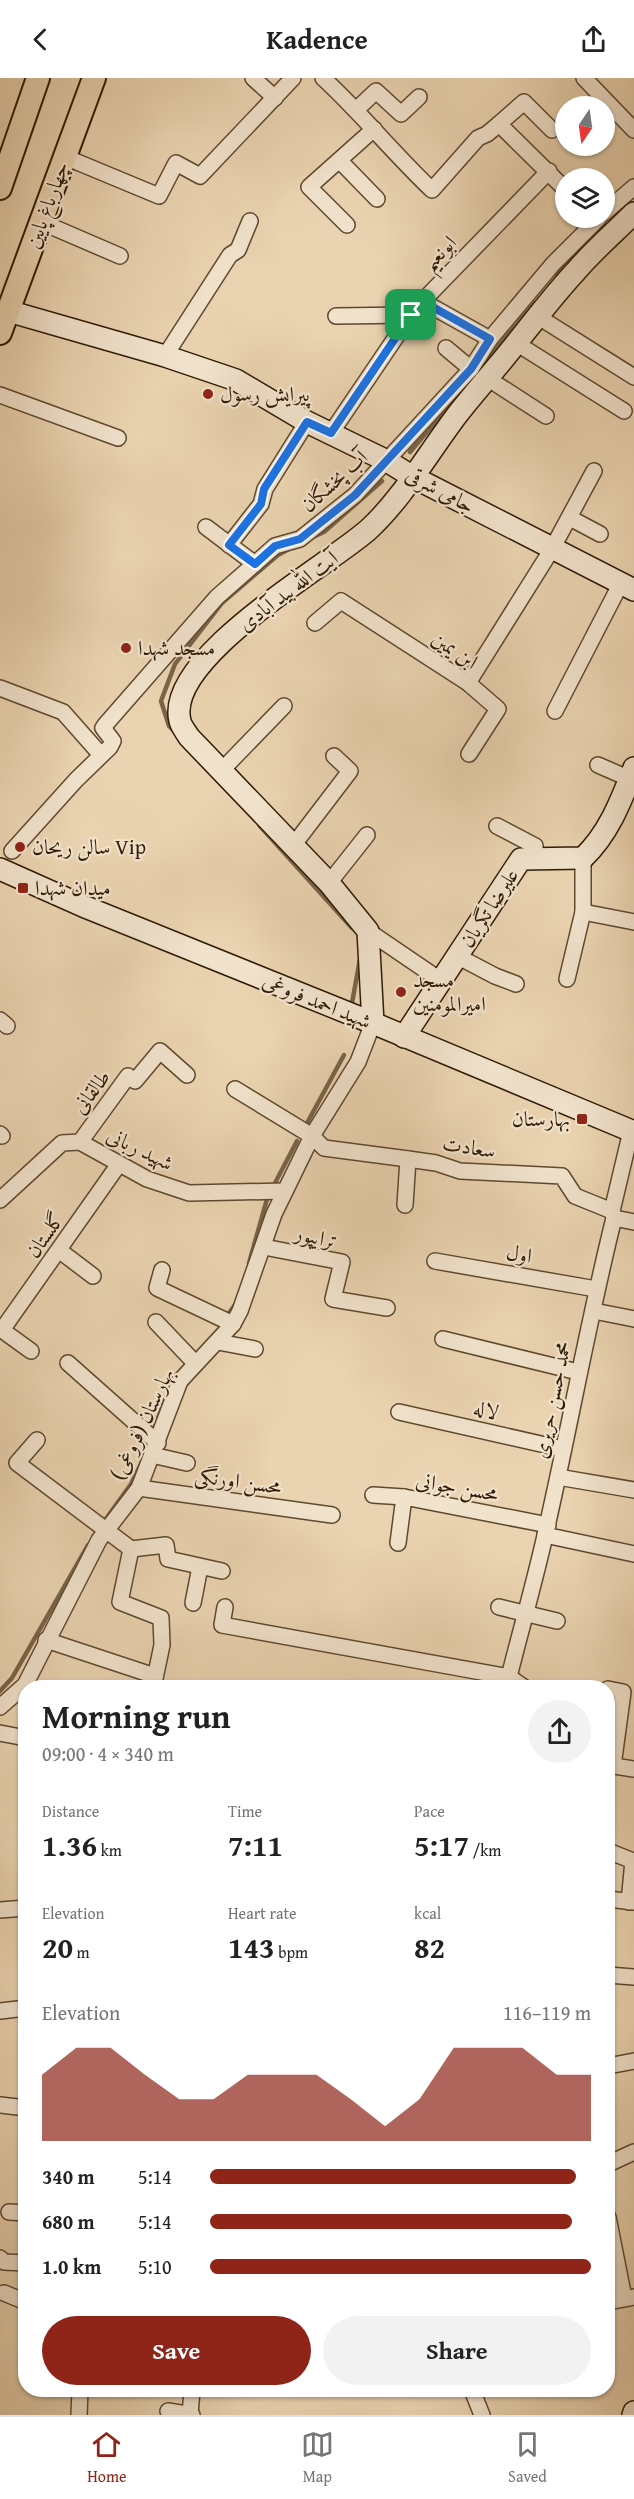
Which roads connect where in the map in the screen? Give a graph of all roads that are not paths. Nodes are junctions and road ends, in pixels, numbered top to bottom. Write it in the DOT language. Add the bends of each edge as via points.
graph roads {
  1 [pos="38,78"];
  2 [pos="94,78"];
  3 [pos="253,78"];
  4 [pos="293,78"];
  5 [pos="323,78"];
  6 [pos="584,78"];
  7 [pos="419,97"];
  8 [pos="275,98"];
  9 [pos="357,109"];
  10 [pos="499,124"];
  11 [pos="374,129"];
  12 [pos="552,130"];
  13 [pos="634,130"];
  14 [pos="65,157"];
  15 [pos="340,161"];
  16 [pos="549,171"];
  17 [pos="555,178"];
  18 [pos="634,187"];
  19 [pos="0,188"];
  20 [pos="377,199"];
  21 [pos="615,202"];
  22 [pos="634,213"];
  23 [pos="250,221"];
  24 [pos="40,222"];
  25 [pos="347,225"];
  26 [pos="587,228"];
  27 [pos="603,228"];
  28 [pos="609,238"];
  29 [pos="120,256"];
  30 [pos="422,301"];
  31 [pos="8,312"];
  32 [pos="411,315"];
  33 [pos="336,316"];
  34 [pos="537,316"];
  35 [pos="0,333"];
  36 [pos="490,339"];
  37 [pos="516,343"];
  38 [pos="446,348"];
  39 [pos="165,356"];
  40 [pos="479,373"];
  41 [pos="634,377"];
  42 [pos="0,395"];
  43 [pos="624,411"];
  44 [pos="546,416"];
  45 [pos="307,422"];
  46 [pos="331,433"];
  47 [pos="118,438"];
  48 [pos="387,461"];
  49 [pos="594,471"];
  50 [pos="413,477"];
  51 [pos="570,518"];
  52 [pos="206,527"];
  53 [pos="600,534"];
  54 [pos="229,545"];
  55 [pos="552,549"];
  56 [pos="255,564"];
  57 [pos="627,587"];
  58 [pos="315,623"];
  59 [pos="468,683"];
  60 [pos="0,688"];
  61 [pos="284,706"];
  62 [pos="555,711"];
  63 [pos="469,754"];
  64 [pos="101,755"];
  65 [pos="334,756"];
  66 [pos="598,765"];
  67 [pos="222,770"];
  68 [pos="630,785"];
  69 [pos="497,826"];
  70 [pos="367,834"];
  71 [pos="292,847"];
  72 [pos="12,851"];
  73 [pos="536,858"];
  74 [pos="583,858"];
  75 [pos="0,869"];
  76 [pos="329,883"];
  77 [pos="583,912"];
  78 [pos="634,922"];
  79 [pos="368,931"];
  80 [pos="457,956"];
  81 [pos="567,979"];
  82 [pos="440,980"];
  83 [pos="516,984"];
  84 [pos="373,1023"];
  85 [pos="404,1037"];
  86 [pos="187,1075"];
  87 [pos="235,1089"];
  88 [pos="633,1132"];
  89 [pos="312,1136"];
  90 [pos="80,1142"];
  91 [pos="408,1159"];
  92 [pos="119,1164"];
  93 [pos="285,1191"];
  94 [pos="0,1200"];
  95 [pos="405,1205"];
  96 [pos="613,1214"];
  97 [pos="634,1222"];
  98 [pos="264,1247"];
  99 [pos="60,1251"];
  100 [pos="435,1261"];
  101 [pos="162,1270"];
  102 [pos="93,1276"];
  103 [pos="596,1289"];
  104 [pos="387,1308"];
  105 [pos="594,1311"];
  106 [pos="634,1319"];
  107 [pos="228,1321"];
  108 [pos="156,1322"];
  109 [pos="443,1339"];
  110 [pos="218,1342"];
  111 [pos="255,1349"];
  112 [pos="31,1351"];
  113 [pos="193,1360"];
  114 [pos="68,1364"];
  115 [pos="578,1372"];
  116 [pos="399,1412"];
  117 [pos="37,1440"];
  118 [pos="153,1443"];
  119 [pos="563,1449"];
  120 [pos="187,1463"];
  121 [pos="558,1477"];
  122 [pos="139,1488"];
  123 [pos="634,1490"];
  124 [pos="373,1495"];
  125 [pos="404,1497"];
  126 [pos="332,1515"];
  127 [pos="103,1527"];
  128 [pos="546,1530"];
  129 [pos="398,1543"];
  130 [pos="131,1549"];
  131 [pos="634,1554"];
  132 [pos="200,1567"];
  133 [pos="222,1571"];
  134 [pos="193,1603"];
  135 [pos="225,1607"];
  136 [pos="499,1607"];
  137 [pos="525,1614"];
  138 [pos="557,1620"];
  139 [pos="46,1640"];
  140 [pos="510,1677"];
  141 [pos="27,1680"];
  142 [pos="149,1680"];
  143 [pos="154,1680"];
  144 [pos="514,1680"];
  145 [pos="615,1690"];
  146 [pos="18,1691"];
  147 [pos="0,1707"];
  148 [pos="0,1733"];
  149 [pos="18,1736"];
  150 [pos="615,1738"];
  151 [pos="0,1747"];
  152 [pos="615,1767"];
  153 [pos="634,1769"];
  154 [pos="615,1854"];
  155 [pos="615,1900"];
  156 [pos="632,1902"];
  157 [pos="18,1909"];
  158 [pos="0,1910"];
  159 [pos="615,1976"];
  160 [pos="634,1977"];
  161 [pos="18,2009"];
  162 [pos="0,2011"];
  163 [pos="634,2061"];
  164 [pos="615,2065"];
  165 [pos="0,2105"];
  166 [pos="18,2107"];
  167 [pos="634,2152"];
  168 [pos="615,2161"];
  169 [pos="9,2212"];
  170 [pos="18,2213"];
  171 [pos="615,2244"];
  172 [pos="0,2258"];
  173 [pos="18,2263"];
  174 [pos="4,2293"];
  175 [pos="629,2298"];
  176 [pos="18,2299"];
  177 [pos="80,2397"];
  178 [pos="192,2397"];
  179 [pos="475,2397"];
  180 [pos="168,2411"];
  181 [pos="79,2415"];
  182 [pos="191,2415"];
  183 [pos="482,2415"];
  1 -- 19 [label="main road"];
  2 -- 14 [label="main road, چهارباغ پایین"];
  3 -- 8 [label="street"];
  4 -- 8 [label="street"];
  5 -- 9 [label="street"];
  6 -- 13 [label="street"];
  7 -- 9 [label="street" via="401,114 376,92"];
  8 -- 14 [label="street" via="200,176 176,163 159,196"];
  9 -- 11 [label="street"];
  10 -- 11 [label="street" via="478,138 432,190"];
  10 -- 12 [label="street" via="524,102"];
  10 -- 16 [label="street"];
  11 -- 15 [label="street"];
  14 -- 24 [label="main road, چهارباغ پایین"];
  15 -- 20 [label="street"];
  15 -- 25 [label="street" via="309,188"];
  16 -- 17 [label="street"];
  16 -- 30 [label="street, ابونعیم"];
  18 -- 21 [label="street, آب پخشگان"];
  22 -- 28 [label="street, آیت الله بید آبادی"];
  23 -- 39 [label="street" via="238,250 230,255"];
  24 -- 29 [label="street"];
  24 -- 31 [label="main road, چهارباغ پایین"];
  26 -- 36 [label="street, آب پخشگان"];
  27 -- 28 [label="street"];
  28 -- 34 [label="street, آیت الله بید آبادی"];
  30 -- 32 [label="street, ابونعیم"];
  30 -- 36 [label="street"];
  31 -- 35 [label="main road, چهارباغ پایین"];
  31 -- 39 [label="street, جامی شرقی"];
  32 -- 33 [label="street"];
  32 -- 46 [label="street, ابونعیم"];
  34 -- 37 [label="street, آیت الله بید آبادی"];
  34 -- 41 [label="street"];
  36 -- 40 [label="street, آب پخشگان"];
  37 -- 40 [label="street, آیت الله بید آبادی"];
  37 -- 43 [label="street"];
  38 -- 40 [label="street"];
  39 -- 45 [label="street, جامی شرقی" via="236,380"];
  40 -- 44 [label="street"];
  40 -- 48 [label="street, آب پخشگان"];
  40 -- 50 [label="street, آیت الله بید آبادی"];
  42 -- 47 [label="street"];
  45 -- 46 [label="street, جامی شرقی"];
  45 -- 54 [label="street" via="264,489 261,504"];
  46 -- 48 [label="street, جامی شرقی"];
  48 -- 50 [label="street, جامی شرقی"];
  48 -- 56 [label="street, آب پخشگان" via="355,495 300,539 275,546"];
  49 -- 51 [label="street"];
  50 -- 55 [label="street, جامی شرقی"];
  50 -- 67 [label="street, آیت الله بید آبادی" via="369,529 254,613 199,665 183,690 180,722 189,737"];
  51 -- 53 [label="street"];
  51 -- 55 [label="street"];
  52 -- 54 [label="street"];
  54 -- 56 [label="street"];
  55 -- 57 [label="street, جامی شرقی"];
  55 -- 59 [label="street"];
  56 -- 64 [label="street, آب پخشگان" via="217,597 105,725 113,741"];
  57 -- 62 [label="street"];
  58 -- 59 [label="street, ابن یمین" via="341,601"];
  59 -- 63 [label="street, ابن یمین" via="498,709"];
  60 -- 64 [label="street" via="63,712"];
  61 -- 67 [label="street"];
  64 -- 72 [label="street"];
  65 -- 71 [label="street" via="350,771"];
  66 -- 68 [label="street"];
  67 -- 71 [label="street, آیت الله بید آبادی"];
  68 -- 74 [label="street" via="603,835"];
  69 -- 73 [label="street" via="535,846"];
  70 -- 76 [label="street"];
  71 -- 76 [label="street, آیت الله بید آبادی"];
  73 -- 74 [label="street, علیرضا تگریان"];
  73 -- 80 [label="street, علیرضا تگریان" via="521,860"];
  74 -- 77 [label="street"];
  75 -- 84 [label="street, شهید احمد فروغی"];
  76 -- 79 [label="street, آیت الله بید آبادی"];
  77 -- 78 [label="street"];
  77 -- 81 [label="street"];
  79 -- 82 [label="street"];
  79 -- 84 [label="street"];
  80 -- 82 [label="street, علیرضا تگریان"];
  80 -- 83 [label="street"];
  82 -- 85 [label="street, علیرضا تگریان"];
  84 -- 85 [label="street, شهید احمد فروغی"];
  84 -- 89 [label="street, بهارستان (فروغی)" via="358,1062"];
  85 -- 88 [label="street, شهید احمد فروغی"];
  86 -- 90 [label="street, طالقانی" via="159,1051 135,1082 129,1076"];
  87 -- 89 [label="street, سعادت"];
  88 -- 96 [label="street, محمد حسن حریری"];
  89 -- 91 [label="street, سعادت" via="324,1148"];
  89 -- 93 [label="street, بهارستان (فروغی)"];
  90 -- 92 [label="street, شهید ربانی"];
  90 -- 94 [label="street, شهید ربانی" via="62,1143"];
  91 -- 95 [label="street"];
  91 -- 96 [label="street, سعادت" via="460,1172 562,1176 575,1196"];
  92 -- 93 [label="street, شهید ربانی" via="147,1179 189,1193"];
  92 -- 99 [label="street, گلستان"];
  93 -- 98 [label="street, بهارستان (فروغی)"];
  96 -- 97 [label="street"];
  96 -- 103 [label="street, محمد حسن حریری"];
  98 -- 104 [label="street, ترایپور" via="342,1262 333,1299"];
  98 -- 107 [label="street, بهارستان (فروغی)" via="240,1311"];
  99 -- 102 [label="street"];
  99 -- 112 [label="street, گلستان" via="2,1330"];
  100 -- 103 [label="street, اول"];
  101 -- 107 [label="street" via="157,1288"];
  103 -- 105 [label="street, محمد حسن حریری"];
  105 -- 106 [label="street"];
  105 -- 115 [label="street, محمد حسن حریری"];
  107 -- 110 [label="street, بهارستان (فروغی)"];
  108 -- 113 [label="street"];
  109 -- 115 [label="street"];
  110 -- 111 [label="street"];
  110 -- 113 [label="street, بهارستان (فروغی)"];
  113 -- 118 [label="street, بهارستان (فروغی)"];
  114 -- 118 [label="street"];
  115 -- 119 [label="street, محمد حسن حریری"];
  116 -- 119 [label="street, لاله"];
  117 -- 127 [label="street" via="16,1462"];
  118 -- 120 [label="street"];
  118 -- 122 [label="street, بهارستان (فروغی)"];
  119 -- 121 [label="street, محمد حسن حریری"];
  121 -- 123 [label="street"];
  121 -- 128 [label="street, محمد حسن حریری"];
  122 -- 126 [label="street, محسن اورنگی"];
  122 -- 127 [label="street, بهارستان (فروغی)"];
  124 -- 125 [label="street"];
  125 -- 128 [label="street, محسن جوانی"];
  125 -- 129 [label="street, محسن جوانی"];
  127 -- 130 [label="street"];
  127 -- 139 [label="street, بهارستان (فروغی)"];
  128 -- 131 [label="street, محسن جوانی"];
  128 -- 137 [label="street, محمد حسن حریری"];
  130 -- 132 [label="street" via="166,1545 168,1558"];
  130 -- 143 [label="street" via="120,1602 161,1618 162,1645"];
  132 -- 133 [label="street"];
  132 -- 134 [label="street"];
  135 -- 140 [label="street" via="222,1625"];
  136 -- 137 [label="street"];
  137 -- 138 [label="street"];
  137 -- 140 [label="street, محمد حسن حریری"];
  139 -- 141 [label="street, بهارستان (فروغی)"];
  139 -- 142 [label="street"];
  140 -- 144 [label="street"];
  145 -- 150 [label="street" via="623,1692"];
  146 -- 147 [label="street, بهارستان (فروغی)"];
  148 -- 149 [label="street"];
  148 -- 151 [label="street"];
  152 -- 153 [label="street"];
  154 -- 156 [label="street" via="633,1861"];
  155 -- 156 [label="street"];
  157 -- 158 [label="street"];
  159 -- 160 [label="street"];
  161 -- 162 [label="street"];
  163 -- 164 [label="street"];
  165 -- 166 [label="street"];
  167 -- 168 [label="street"];
  169 -- 170 [label="street"];
  171 -- 175 [label="street"];
  172 -- 173 [label="street"];
  174 -- 176 [label="street"];
  177 -- 181 [label="street"];
  178 -- 182 [label="street"];
  179 -- 183 [label="street"];
  180 -- 182 [label="street"];
}
